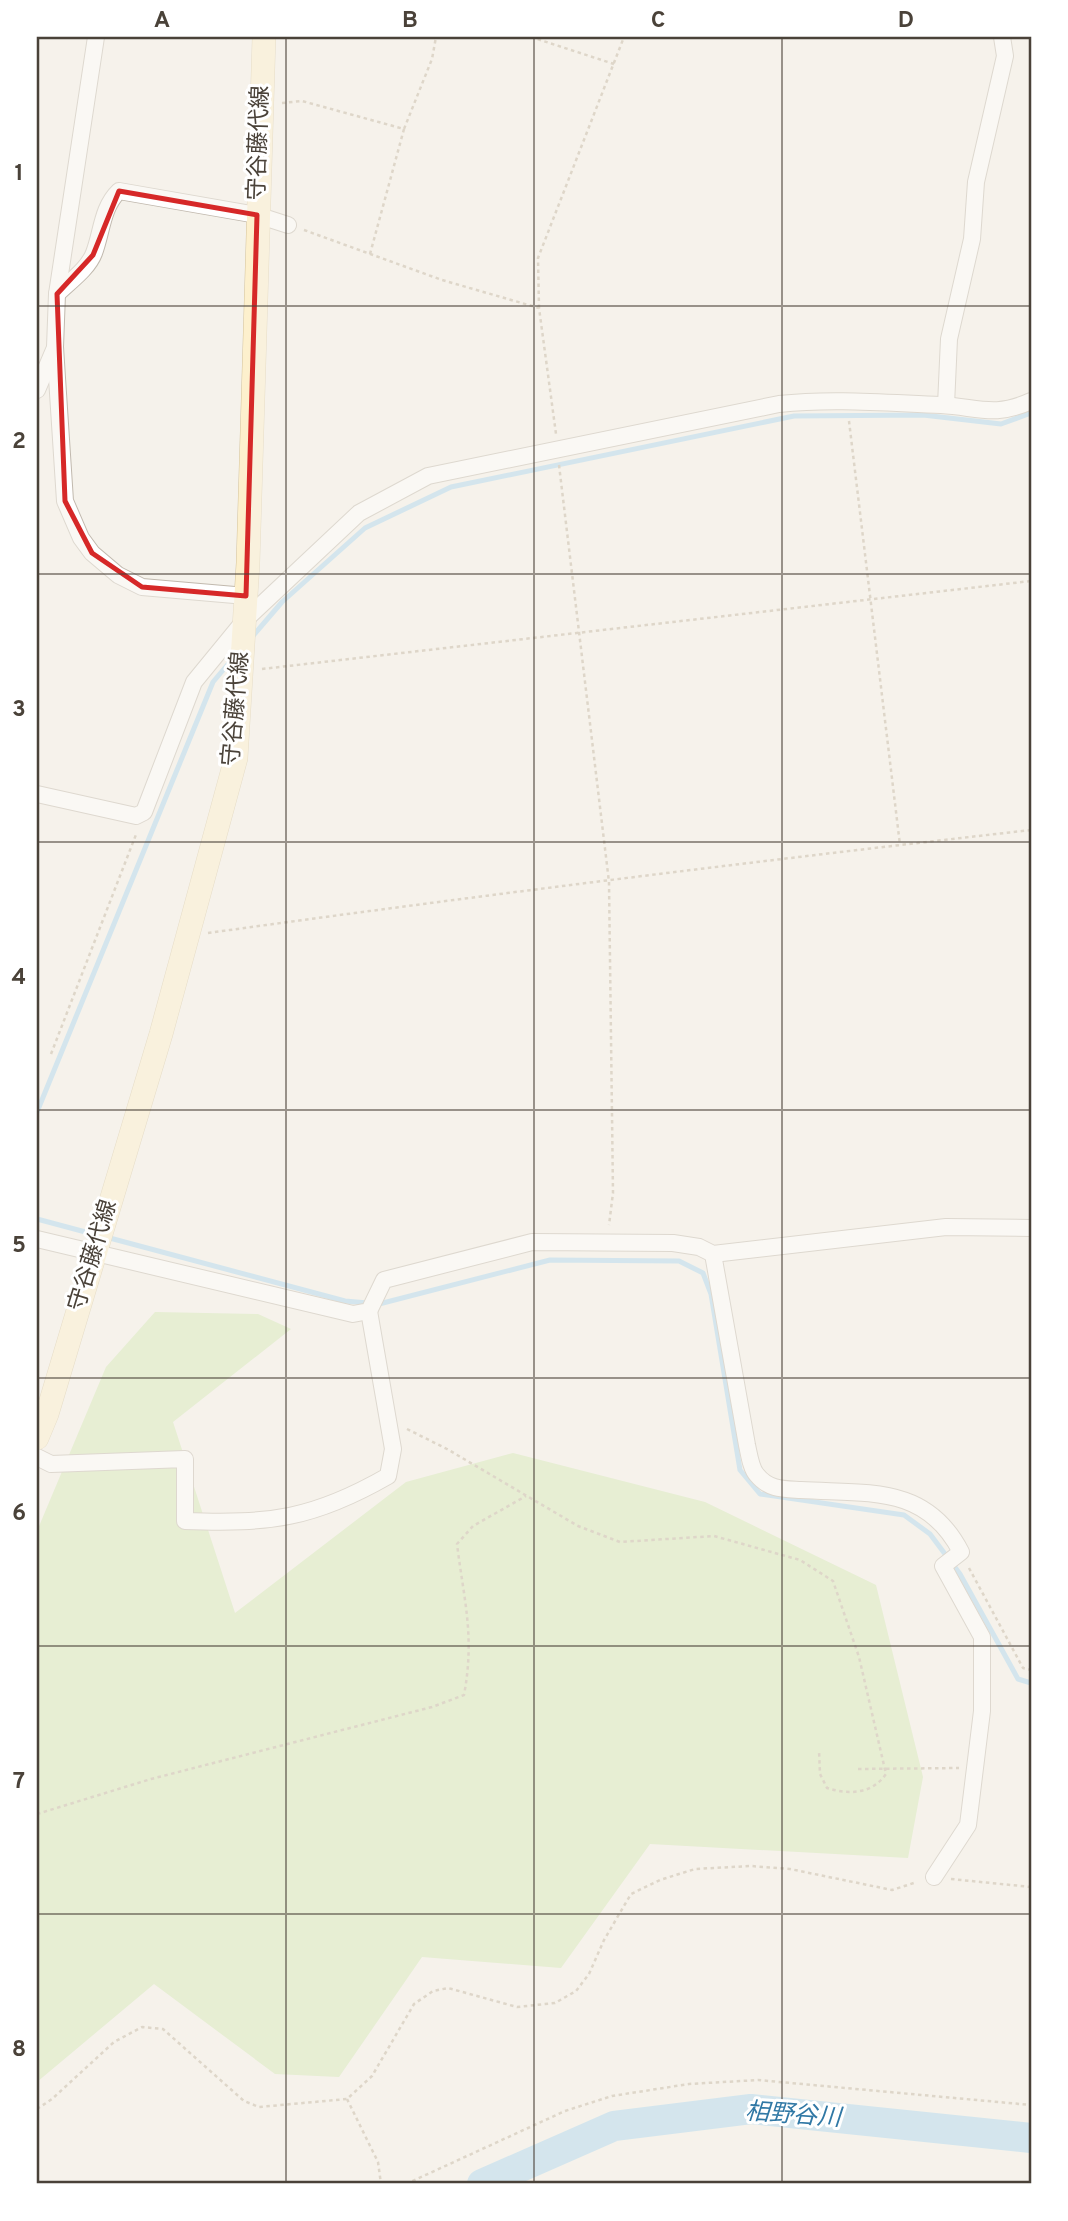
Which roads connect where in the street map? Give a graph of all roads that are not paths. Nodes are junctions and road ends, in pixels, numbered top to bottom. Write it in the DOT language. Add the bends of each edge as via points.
graph roads {
  1 [pos="96,37"];
  2 [pos="264,37"];
  3 [pos="1002,37"];
  4 [pos="257,215"];
  5 [pos="288,225"];
  6 [pos="57,294"];
  7 [pos="55,347"];
  8 [pos="37,390"];
  9 [pos="1031,401"];
  10 [pos="946,405"];
  11 [pos="246,596"];
  12 [pos="244,624"];
  13 [pos="37,794"];
  14 [pos="1031,1228"];
  15 [pos="37,1238"];
  16 [pos="98,1241"];
  17 [pos="713,1254"];
  18 [pos="369,1310"];
  19 [pos="37,1438"];
  20 [pos="37,1457"];
  21 [pos="934,1877"];
  1 -- 6 [label="street"];
  2 -- 4 [label="main road, 守谷藤代線"];
  3 -- 10 [label="street" via="1005,56 976,182 972,239 948,339"];
  4 -- 5 [label="street"];
  4 -- 6 [label="street" via="118,191 93,255"];
  4 -- 11 [label="main road, 守谷藤代線"];
  6 -- 7 [label="street"];
  7 -- 8 [label="street"];
  7 -- 11 [label="street" via="65,501 92,554 142,587"];
  9 -- 10 [label="street" via="1016,408 976,412"];
  10 -- 12 [label="street" via="789,403 428,476 359,513"];
  11 -- 12 [label="main road, 守谷藤代線"];
  12 -- 13 [label="street" via="194,682 144,812 136,817"];
  12 -- 16 [label="main road, 守谷藤代線" via="236,758"];
  14 -- 17 [label="street" via="946,1227"];
  15 -- 16 [label="street"];
  16 -- 18 [label="street" via="353,1314"];
  16 -- 19 [label="main road, 守谷藤代線"];
  17 -- 18 [label="street" via="673,1243 532,1242 384,1280"];
  17 -- 21 [label="street" via="756,1474 775,1489 893,1495 919,1506 949,1528 961,1552 943,1566 982,1637 982,1711 968,1825"];
  18 -- 20 [label="street" via="393,1450 388,1476 353,1496 306,1514 251,1523 185,1521 185,1459 51,1464"];
}
